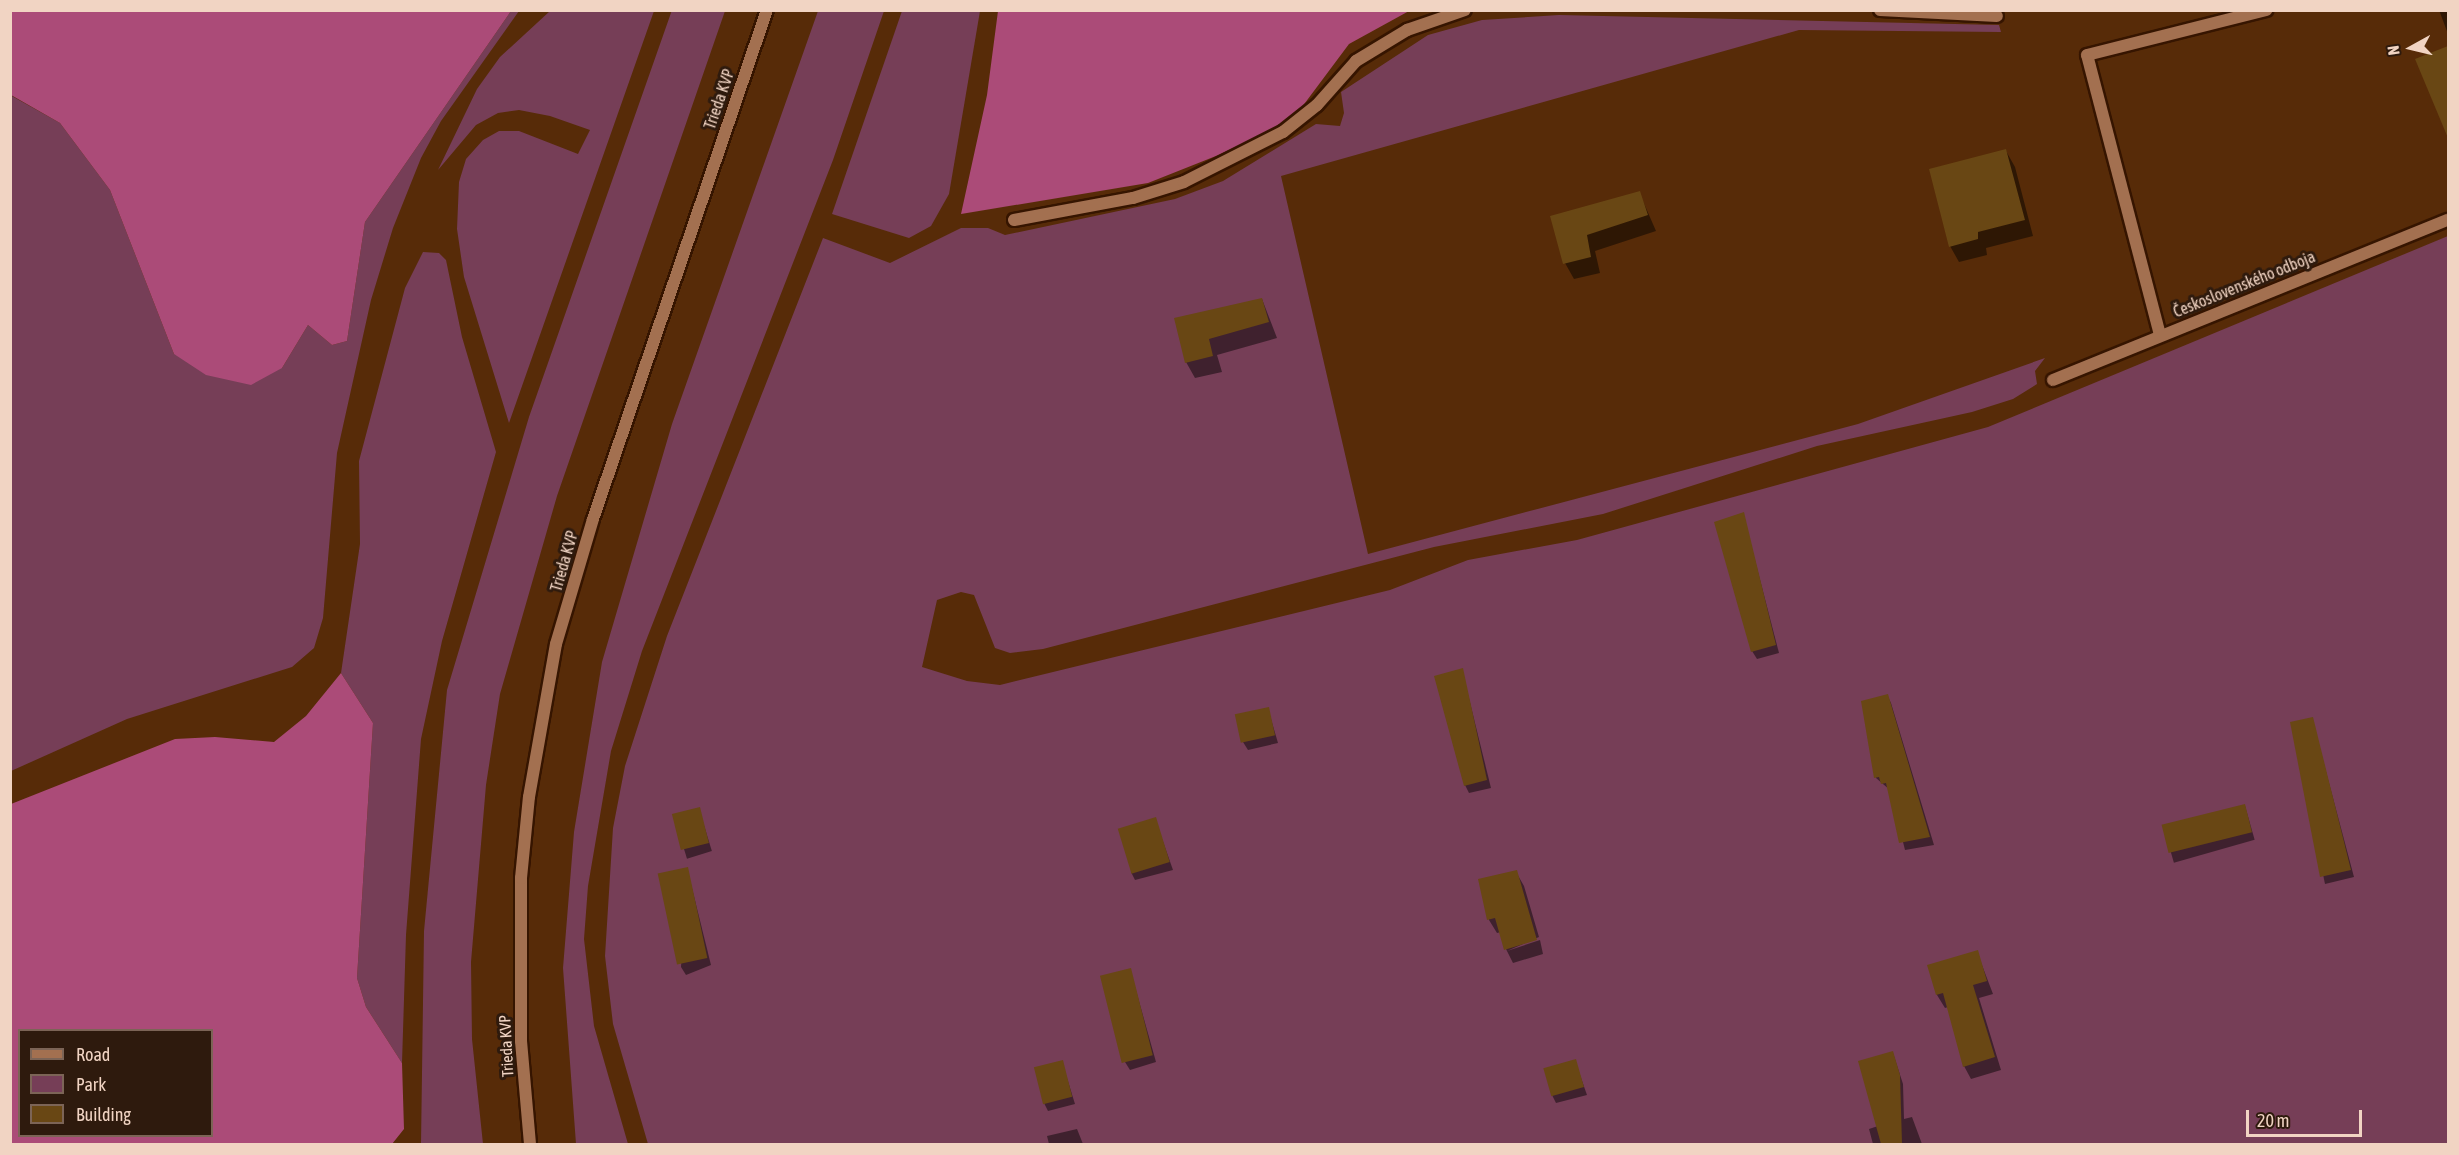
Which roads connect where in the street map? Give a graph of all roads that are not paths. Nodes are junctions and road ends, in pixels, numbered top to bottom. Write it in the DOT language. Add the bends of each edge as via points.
graph roads {
  1 [pos="766,10"];
  2 [pos="1465,10"];
  3 [pos="1880,10"];
  4 [pos="2266,10"];
  5 [pos="1997,16"];
  6 [pos="1014,220"];
  7 [pos="2448,220"];
  8 [pos="2160,335"];
  9 [pos="2053,380"];
  10 [pos="530,1144"];
  1 -- 10 [label="street, Trieda KVP" via="593,519 556,644 529,797 521,878 521,1041"];
  2 -- 6 [label="street" via="1407,30 1356,61 1317,105 1283,132 1204,173 1133,198"];
  3 -- 5 [label="street"];
  4 -- 8 [label="street" via="2087,55"];
  7 -- 8 [label="street, Československého odboja"];
  8 -- 9 [label="street, Československého odboja"];
}
